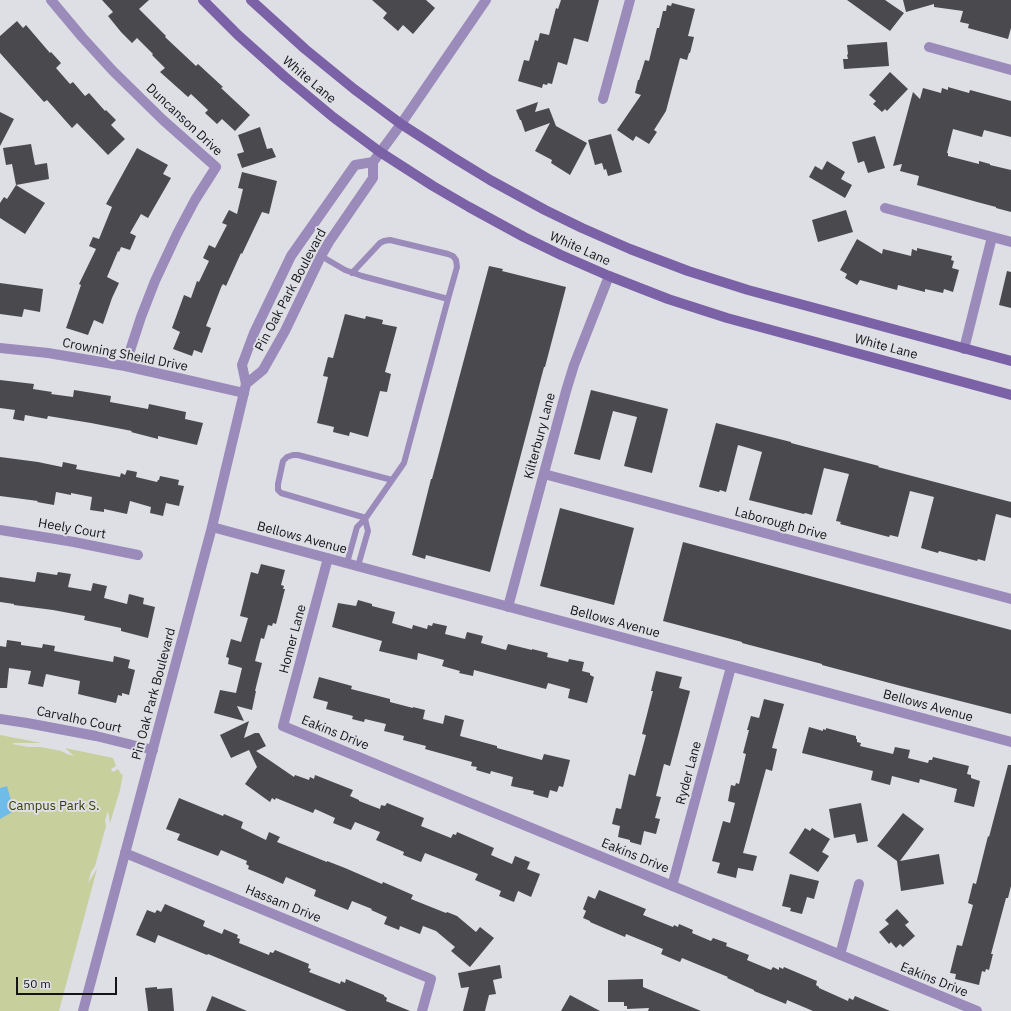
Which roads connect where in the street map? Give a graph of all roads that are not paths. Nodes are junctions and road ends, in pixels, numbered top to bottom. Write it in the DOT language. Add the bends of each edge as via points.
graph roads {
  1 [pos="51,0"];
  2 [pos="203,0"];
  3 [pos="252,0"];
  4 [pos="486,0"];
  5 [pos="630,0"];
  6 [pos="929,47"];
  7 [pos="1011,70"];
  8 [pos="603,99"];
  9 [pos="401,124"];
  10 [pos="380,152"];
  11 [pos="373,162"];
  12 [pos="885,208"];
  13 [pos="992,237"];
  14 [pos="1011,242"];
  15 [pos="321,256"];
  16 [pos="352,273"];
  17 [pos="609,276"];
  18 [pos="448,300"];
  19 [pos="0,348"];
  20 [pos="964,349"];
  21 [pos="1011,361"];
  22 [pos="125,366"];
  23 [pos="245,388"];
  24 [pos="1011,395"];
  25 [pos="544,474"];
  26 [pos="392,480"];
  27 [pos="365,518"];
  28 [pos="212,527"];
  29 [pos="0,530"];
  30 [pos="138,555"];
  31 [pos="328,558"];
  32 [pos="347,563"];
  33 [pos="358,566"];
  34 [pos="1011,599"];
  35 [pos="508,607"];
  36 [pos="731,667"];
  37 [pos="0,719"];
  38 [pos="283,726"];
  39 [pos="1011,742"];
  40 [pos="153,750"];
  41 [pos="125,853"];
  42 [pos="860,884"];
  43 [pos="672,886"];
  44 [pos="840,955"];
  45 [pos="82,1011"];
  46 [pos="422,1011"];
  47 [pos="977,1011"];
  1 -- 22 [label="street, Duncanson Drive" via="114,71 163,120 216,167 177,234 155,281"];
  2 -- 10 [label="main road, White Lane" via="285,77"];
  3 -- 9 [label="main road, White Lane" via="354,89"];
  4 -- 9 [label="street, Pin Oak Park Boulevard"];
  5 -- 8 [label="street"];
  6 -- 7 [label="street"];
  9 -- 10 [label="street, Pin Oak Park Boulevard"];
  9 -- 20 [label="main road, White Lane" via="517,195 630,249 748,290"];
  10 -- 11 [label="street, Pin Oak Park Boulevard"];
  10 -- 17 [label="main road, White Lane" via="433,186 524,237"];
  11 -- 15 [label="street, Pin Oak Park Boulevard" via="373,178"];
  11 -- 23 [label="street, Pin Oak Park Boulevard" via="355,165 291,256 254,333 242,365"];
  12 -- 13 [label="street"];
  13 -- 14 [label="street"];
  13 -- 20 [label="street"];
  15 -- 16 [label="lane"];
  15 -- 23 [label="street, Pin Oak Park Boulevard" via="263,370"];
  16 -- 18 [label="lane"];
  16 -- 18 [label="lane" via="384,241 390,240 448,254 456,260 457,267"];
  17 -- 24 [label="main road, White Lane" via="727,318"];
  17 -- 25 [label="street, Kilterbury Lane" via="574,365"];
  18 -- 26 [label="lane" via="404,463"];
  19 -- 22 [label="street, Crowning Sheild Drive"];
  20 -- 21 [label="main road, White Lane"];
  22 -- 23 [label="street, Crowning Sheild Drive" via="183,379"];
  23 -- 28 [label="street, Pin Oak Park Boulevard"];
  25 -- 34 [label="street, Laborough Drive"];
  25 -- 35 [label="street, Kilterbury Lane"];
  26 -- 27 [label="lane"];
  26 -- 27 [label="lane" via="293,454 283,461 278,484 281,493"];
  27 -- 32 [label="lane" via="357,527"];
  27 -- 33 [label="lane" via="368,531"];
  28 -- 31 [label="street, Bellows Avenue"];
  28 -- 40 [label="street, Pin Oak Park Boulevard"];
  29 -- 30 [label="street, Heely Court"];
  31 -- 32 [label="street, Bellows Avenue"];
  31 -- 38 [label="street, Homer Lane"];
  32 -- 33 [label="street, Bellows Avenue"];
  33 -- 35 [label="street, Bellows Avenue"];
  35 -- 36 [label="street, Bellows Avenue"];
  36 -- 39 [label="street, Bellows Avenue"];
  36 -- 43 [label="street, Ryder Lane"];
  37 -- 40 [label="street, Carvalho Court" via="96,736"];
  38 -- 43 [label="street, Eakins Drive"];
  40 -- 41 [label="street, Pin Oak Park Boulevard"];
  41 -- 45 [label="street, Pin Oak Park Boulevard"];
  41 -- 46 [label="street, Hassam Drive" via="431,979"];
  42 -- 44 [label="street"];
  43 -- 44 [label="street, Eakins Drive"];
  44 -- 47 [label="street, Eakins Drive"];
}
